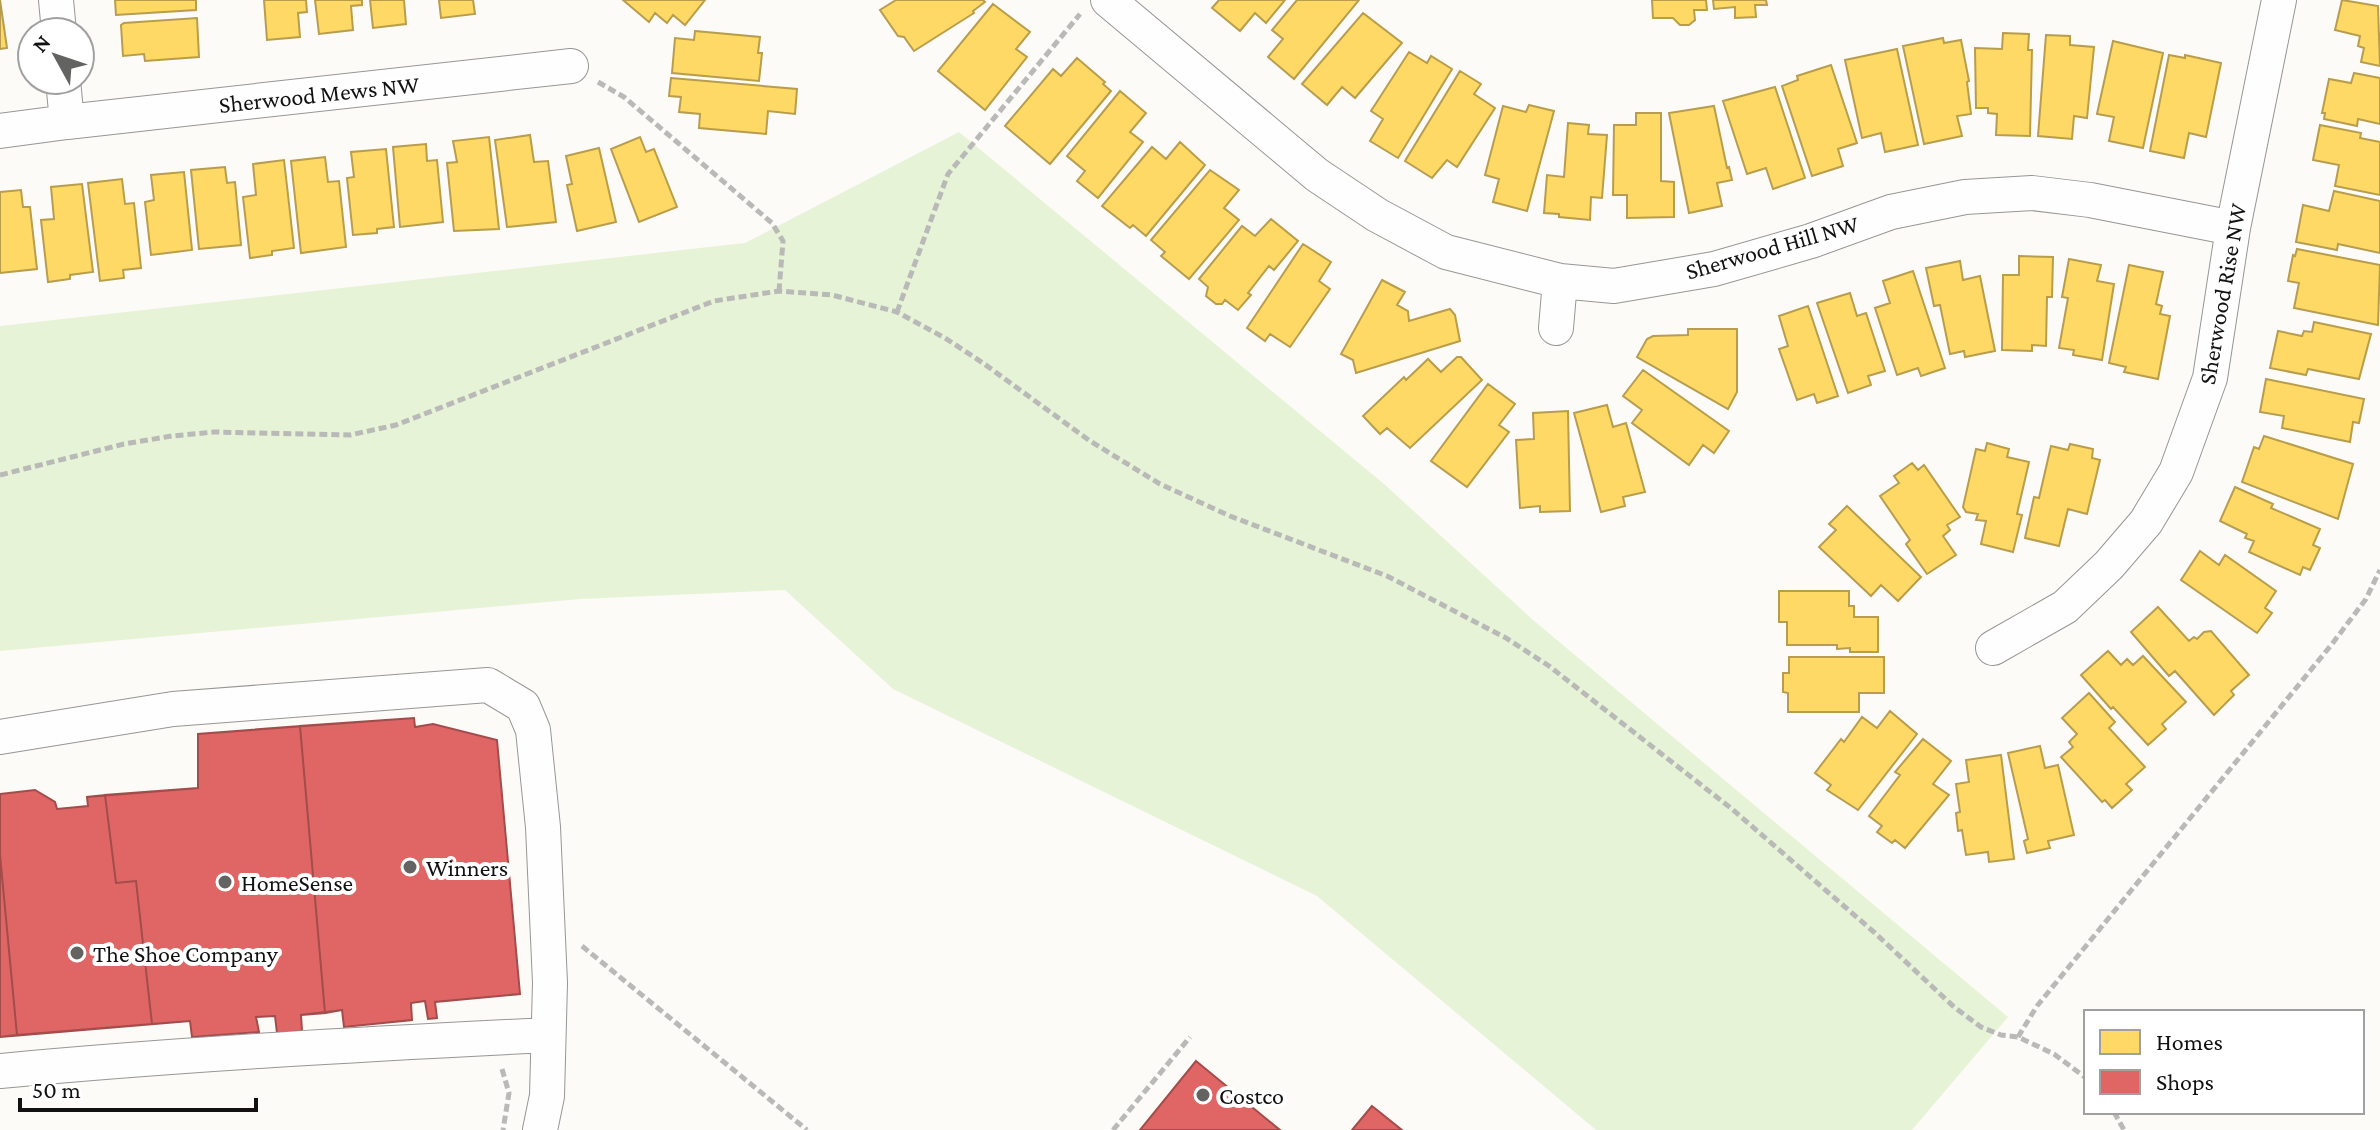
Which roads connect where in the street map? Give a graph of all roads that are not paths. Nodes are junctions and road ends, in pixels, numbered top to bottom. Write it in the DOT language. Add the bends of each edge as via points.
graph roads {
  1 [pos="2279,0"];
  2 [pos="1095,5"];
  3 [pos="571,66"];
  4 [pos="65,96"];
  5 [pos="67,122"];
  6 [pos="0,131"];
  7 [pos="2233,228"];
  8 [pos="1560,281"];
  9 [pos="1556,328"];
  10 [pos="1993,648"];
  11 [pos="0,737"];
  12 [pos="548,1035"];
  13 [pos="0,1071"];
  14 [pos="540,1130"];
  1 -- 7 [label="street, Sherwood Rise NW"];
  2 -- 8 [label="street, Sherwood Hill NW" via="1377,215 1446,252"];
  3 -- 5 [label="street, Sherwood Mews NW"];
  4 -- 5 [label="street"];
  5 -- 6 [label="street, Sherwood Mews NW"];
  7 -- 8 [label="street, Sherwood Hill NW" via="2032,193 1965,197 1891,212 1714,269 1614,286"];
  7 -- 10 [label="street, Sherwood Rise NW" via="2210,378 2176,472 2146,522 2109,565 2065,607"];
  8 -- 9 [label="street"];
  11 -- 12 [label="street" via="173,709 488,685 523,706 533,730 543,827"];
  12 -- 13 [label="street" via="347,1044"];
  12 -- 14 [label="street" via="547,1096"];
}
